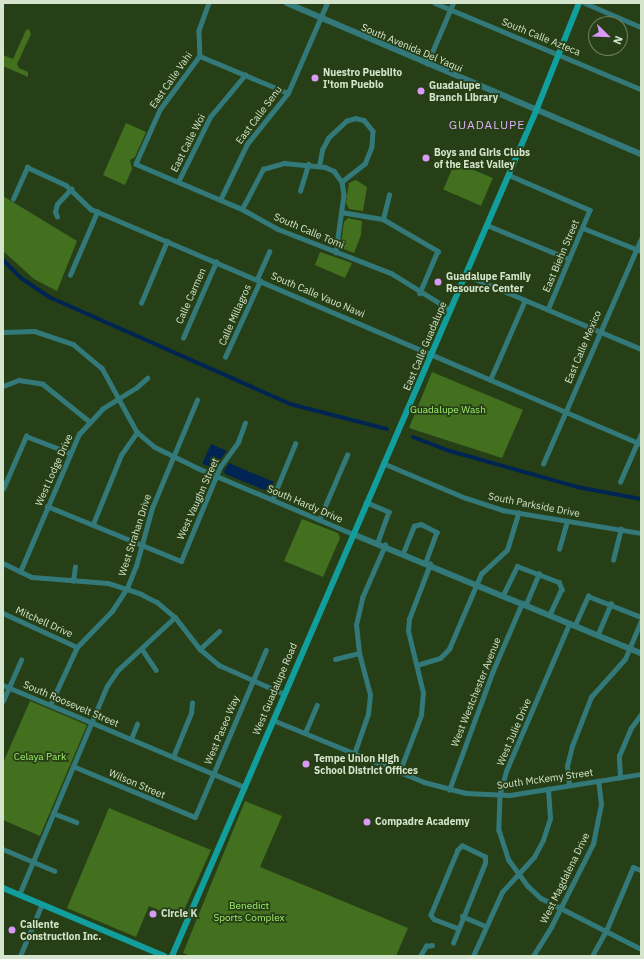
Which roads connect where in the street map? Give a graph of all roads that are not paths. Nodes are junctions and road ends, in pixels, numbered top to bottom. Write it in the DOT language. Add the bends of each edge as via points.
graph roads {
  1 [pos="209,3"];
  2 [pos="287,3"];
  3 [pos="327,3"];
  4 [pos="435,3"];
  5 [pos="453,3"];
  6 [pos="579,3"];
  7 [pos="585,3"];
  8 [pos="450,10"];
  9 [pos="321,18"];
  10 [pos="641,27"];
  11 [pos="558,54"];
  12 [pos="200,56"];
  13 [pos="428,64"];
  14 [pos="245,75"];
  15 [pos="641,89"];
  16 [pos="288,93"];
  17 [pos="536,111"];
  18 [pos="641,154"];
  19 [pos="136,164"];
  20 [pos="308,164"];
  21 [pos="319,166"];
  22 [pos="509,175"];
  23 [pos="178,182"];
  24 [pos="342,182"];
  25 [pos="71,188"];
  26 [pos="300,191"];
  27 [pos="389,195"];
  28 [pos="14,199"];
  29 [pos="220,200"];
  30 [pos="242,209"];
  31 [pos="97,212"];
  32 [pos="341,212"];
  33 [pos="57,217"];
  34 [pos="383,219"];
  35 [pos="488,225"];
  36 [pos="583,228"];
  37 [pos="641,239"];
  38 [pos="167,241"];
  39 [pos="639,250"];
  40 [pos="269,252"];
  41 [pos="336,252"];
  42 [pos="569,259"];
  43 [pos="216,262"];
  44 [pos="70,275"];
  45 [pos="466,275"];
  46 [pos="258,280"];
  47 [pos="420,293"];
  48 [pos="525,300"];
  49 [pos="141,303"];
  50 [pos="451,310"];
  51 [pos="548,310"];
  52 [pos="599,331"];
  53 [pos="3,332"];
  54 [pos="183,338"];
  55 [pos="641,349"];
  56 [pos="432,354"];
  57 [pos="225,357"];
  58 [pos="147,378"];
  59 [pos="490,380"];
  60 [pos="3,386"];
  61 [pos="119,398"];
  62 [pos="197,400"];
  63 [pos="565,412"];
  64 [pos="88,421"];
  65 [pos="245,423"];
  66 [pos="137,432"];
  67 [pos="397,433"];
  68 [pos="641,434"];
  69 [pos="639,443"];
  70 [pos="295,444"];
  71 [pos="70,453"];
  72 [pos="347,455"];
  73 [pos="173,457"];
  74 [pos="384,463"];
  75 [pos="543,464"];
  76 [pos="216,476"];
  77 [pos="620,482"];
  78 [pos="3,489"];
  79 [pos="272,500"];
  80 [pos="366,502"];
  81 [pos="47,506"];
  82 [pos="518,513"];
  83 [pos="319,520"];
  84 [pos="568,521"];
  85 [pos="92,524"];
  86 [pos="621,529"];
  87 [pos="641,533"];
  88 [pos="352,534"];
  89 [pos="378,542"];
  90 [pos="142,545"];
  91 [pos="385,545"];
  92 [pos="560,549"];
  93 [pos="403,553"];
  94 [pos="613,560"];
  95 [pos="3,563"];
  96 [pos="428,563"];
  97 [pos="75,567"];
  98 [pos="20,572"];
  99 [pos="539,574"];
  100 [pos="74,581"];
  101 [pos="476,584"];
  102 [pos="127,588"];
  103 [pos="503,595"];
  104 [pos="524,604"];
  105 [pos="611,604"];
  106 [pos="3,613"];
  107 [pos="550,615"];
  108 [pos="175,617"];
  109 [pos="641,617"];
  110 [pos="641,621"];
  111 [pos="572,624"];
  112 [pos="220,631"];
  113 [pos="598,634"];
  114 [pos="77,647"];
  115 [pos="142,648"];
  116 [pos="630,648"];
  117 [pos="200,649"];
  118 [pos="266,650"];
  119 [pos="359,653"];
  120 [pos="641,653"];
  121 [pos="335,659"];
  122 [pos="21,660"];
  123 [pos="417,665"];
  124 [pos="156,670"];
  125 [pos="253,680"];
  126 [pos="3,686"];
  127 [pos="9,688"];
  128 [pos="284,694"];
  129 [pos="3,701"];
  130 [pos="192,703"];
  131 [pos="50,705"];
  132 [pos="317,705"];
  133 [pos="641,714"];
  134 [pos="273,720"];
  135 [pos="92,723"];
  136 [pos="138,724"];
  137 [pos="305,733"];
  138 [pos="131,739"];
  139 [pos="354,754"];
  140 [pos="173,757"];
  141 [pos="73,766"];
  142 [pos="213,773"];
  143 [pos="399,773"];
  144 [pos="641,774"];
  145 [pos="620,778"];
  146 [pos="598,781"];
  147 [pos="569,785"];
  148 [pos="244,787"];
  149 [pos="548,789"];
  150 [pos="449,790"];
  151 [pos="500,795"];
  152 [pos="53,812"];
  153 [pos="195,818"];
  154 [pos="76,822"];
  155 [pos="3,849"];
  156 [pos="32,861"];
  157 [pos="641,870"];
  158 [pos="55,871"];
  159 [pos="517,873"];
  160 [pos="3,888"];
  161 [pos="19,895"];
  162 [pos="42,904"];
  163 [pos="561,909"];
  164 [pos="462,916"];
  165 [pos="485,926"];
  166 [pos="457,928"];
  167 [pos="606,931"];
  168 [pos="453,943"];
  169 [pos="432,945"];
  170 [pos="641,949"];
  171 [pos="20,956"];
  172 [pos="164,956"];
  173 [pos="172,956"];
  174 [pos="420,956"];
  175 [pos="473,956"];
  176 [pos="534,956"];
  177 [pos="592,956"];
  1 -- 12 [label="street, East Calle Vahi" via="199,31"];
  2 -- 9 [label="street, South Avenida Del Yaqui"];
  3 -- 9 [label="street, East Calle Senu"];
  4 -- 8 [label="street, South Calle Azteca"];
  5 -- 8 [label="street"];
  6 -- 11 [label="main road, East Calle Guadalupe"];
  7 -- 10 [label="street"];
  8 -- 11 [label="street, South Calle Azteca"];
  8 -- 13 [label="street"];
  9 -- 13 [label="street, South Avenida Del Yaqui"];
  9 -- 16 [label="street, East Calle Senu"];
  11 -- 15 [label="street, South Calle Azteca"];
  11 -- 17 [label="main road, East Calle Guadalupe"];
  12 -- 14 [label="street"];
  12 -- 19 [label="street, East Calle Vahi" via="168,97 153,123"];
  13 -- 17 [label="street, South Avenida Del Yaqui"];
  14 -- 16 [label="street"];
  14 -- 23 [label="street, East Calle Woi" via="210,117"];
  16 -- 29 [label="street, East Calle Senu" via="247,144"];
  17 -- 18 [label="street, South Avenida Del Yaqui"];
  17 -- 22 [label="main road, East Calle Guadalupe"];
  19 -- 23 [label="street, South Calle Tomi"];
  20 -- 21 [label="street"];
  20 -- 26 [label="street"];
  20 -- 30 [label="street" via="276,164 263,169"];
  21 -- 24 [label="street" via="334,171"];
  21 -- 24 [label="street" via="322,150 332,134 346,121 355,118 364,120 373,131 371,151 359,171"];
  22 -- 35 [label="main road, East Calle Guadalupe"];
  22 -- 36 [label="street, East Biehn Street" via="590,210"];
  23 -- 29 [label="street, South Calle Tomi"];
  24 -- 32 [label="street"];
  25 -- 28 [label="street, South Calle Vauo Nawi" via="61,181 27,167"];
  25 -- 31 [label="street, South Calle Vauo Nawi" via="80,201"];
  25 -- 33 [label="street" via="57,204"];
  27 -- 34 [label="street"];
  29 -- 30 [label="street, South Calle Tomi"];
  30 -- 41 [label="street, South Calle Tomi" via="278,229"];
  31 -- 38 [label="street, South Calle Vauo Nawi"];
  31 -- 44 [label="street"];
  32 -- 34 [label="street"];
  32 -- 41 [label="street"];
  34 -- 47 [label="street" via="438,251"];
  35 -- 42 [label="street"];
  35 -- 45 [label="main road, East Calle Guadalupe"];
  36 -- 39 [label="street"];
  36 -- 42 [label="street, East Biehn Street"];
  37 -- 39 [label="street, East Calle Mexico"];
  38 -- 43 [label="street, South Calle Vauo Nawi"];
  38 -- 49 [label="street"];
  39 -- 52 [label="street, East Calle Mexico"];
  40 -- 46 [label="street, Calle Millagros"];
  41 -- 47 [label="street, South Calle Tomi" via="391,273"];
  42 -- 51 [label="street, East Biehn Street"];
  43 -- 46 [label="street, South Calle Vauo Nawi"];
  43 -- 54 [label="street, Calle Carmen"];
  45 -- 48 [label="street"];
  45 -- 50 [label="main road, East Calle Guadalupe"];
  46 -- 56 [label="street, South Calle Vauo Nawi"];
  46 -- 57 [label="street, Calle Millagros"];
  47 -- 50 [label="street, South Calle Tomi"];
  48 -- 51 [label="street"];
  48 -- 59 [label="street"];
  50 -- 56 [label="main road, East Calle Guadalupe"];
  51 -- 52 [label="street"];
  52 -- 55 [label="street"];
  52 -- 63 [label="street, East Calle Mexico"];
  53 -- 61 [label="street, South Hardy Drive" via="34,331 73,344 102,368"];
  56 -- 59 [label="street, South Calle Vauo Nawi"];
  56 -- 67 [label="main road, East Calle Guadalupe"];
  58 -- 61 [label="street, West Lodge Drive"];
  59 -- 63 [label="street, South Calle Vauo Nawi"];
  60 -- 64 [label="street" via="19,380 44,384"];
  61 -- 64 [label="street, West Lodge Drive"];
  61 -- 66 [label="street, South Hardy Drive"];
  62 -- 73 [label="street, West Strahan Drive"];
  63 -- 69 [label="street, South Calle Vauo Nawi"];
  63 -- 75 [label="street, East Calle Mexico"];
  64 -- 71 [label="street, West Lodge Drive"];
  65 -- 76 [label="street, West Vaughn Street" via="238,442"];
  66 -- 73 [label="street, South Hardy Drive" via="155,447"];
  66 -- 85 [label="street" via="121,455"];
  67 -- 74 [label="main road, West Guadalupe Road"];
  68 -- 69 [label="street"];
  69 -- 77 [label="street"];
  70 -- 79 [label="street"];
  71 -- 78 [label="street" via="26,436"];
  71 -- 81 [label="street, West Lodge Drive"];
  72 -- 83 [label="street"];
  73 -- 76 [label="street, South Hardy Drive"];
  73 -- 90 [label="street, West Strahan Drive" via="152,508"];
  74 -- 80 [label="main road, West Guadalupe Road"];
  74 -- 82 [label="street, South Parkside Drive" via="466,498"];
  76 -- 79 [label="street, South Hardy Drive"];
  76 -- 90 [label="street, West Vaughn Street" via="181,561"];
  79 -- 83 [label="street, South Hardy Drive"];
  80 -- 88 [label="main road, West Guadalupe Road"];
  80 -- 89 [label="street" via="389,512"];
  81 -- 85 [label="street"];
  81 -- 98 [label="street, West Lodge Drive"];
  82 -- 84 [label="street, South Parkside Drive"];
  82 -- 101 [label="street" via="507,550 485,569"];
  83 -- 88 [label="street, South Hardy Drive"];
  84 -- 86 [label="street, South Parkside Drive"];
  84 -- 92 [label="street"];
  85 -- 90 [label="street"];
  86 -- 87 [label="street, South Parkside Drive"];
  86 -- 94 [label="street"];
  88 -- 89 [label="street, South Hardy Drive"];
  88 -- 128 [label="main road, West Guadalupe Road"];
  89 -- 91 [label="street, South Hardy Drive"];
  90 -- 102 [label="street, West Strahan Drive"];
  91 -- 93 [label="street, South Hardy Drive"];
  91 -- 119 [label="street" via="358,612 356,637"];
  93 -- 96 [label="street, South Hardy Drive"];
  93 -- 96 [label="street" via="417,524 437,532"];
  95 -- 98 [label="street"];
  96 -- 101 [label="street, South Hardy Drive"];
  96 -- 123 [label="street" via="409,619 410,637"];
  97 -- 100 [label="street"];
  98 -- 100 [label="street" via="47,580"];
  99 -- 103 [label="street" via="516,566"];
  99 -- 104 [label="street, West Westchester Avenue"];
  99 -- 107 [label="street" via="561,585"];
  100 -- 102 [label="street" via="108,583"];
  101 -- 103 [label="street, South Hardy Drive"];
  101 -- 123 [label="street" via="449,649 440,658"];
  102 -- 108 [label="street" via="157,602"];
  102 -- 114 [label="street, West Strahan Drive" via="112,611"];
  103 -- 104 [label="street, South Hardy Drive"];
  104 -- 107 [label="street, South Hardy Drive"];
  104 -- 150 [label="street, West Westchester Avenue" via="490,679"];
  105 -- 109 [label="street"];
  105 -- 111 [label="street, West Julie Drive" via="588,596"];
  105 -- 113 [label="street"];
  106 -- 114 [label="street, Mitchell Drive"];
  107 -- 111 [label="street, South Hardy Drive"];
  108 -- 115 [label="street"];
  108 -- 117 [label="street"];
  110 -- 116 [label="street"];
  111 -- 113 [label="street, South Hardy Drive"];
  111 -- 151 [label="street, West Julie Drive" via="507,770"];
  112 -- 117 [label="street"];
  113 -- 116 [label="street, South Hardy Drive"];
  114 -- 131 [label="street, West Strahan Drive"];
  115 -- 124 [label="street"];
  115 -- 135 [label="street" via="117,671 107,686"];
  116 -- 120 [label="street, South Hardy Drive"];
  116 -- 147 [label="street" via="625,658 591,697 572,746 567,766"];
  117 -- 125 [label="street" via="230,671"];
  118 -- 125 [label="street, West Paseo Way"];
  119 -- 121 [label="street"];
  119 -- 139 [label="street" via="370,695 368,714"];
  122 -- 127 [label="street"];
  123 -- 143 [label="street" via="423,693 421,715"];
  125 -- 128 [label="street"];
  125 -- 142 [label="street, West Paseo Way"];
  126 -- 127 [label="street, South Roosevelt Street"];
  127 -- 129 [label="street"];
  127 -- 131 [label="street, South Roosevelt Street"];
  128 -- 134 [label="main road, West Guadalupe Road"];
  130 -- 140 [label="street" via="191,713"];
  131 -- 135 [label="street, South Roosevelt Street"];
  132 -- 137 [label="street"];
  133 -- 145 [label="street" via="631,728 619,756"];
  134 -- 137 [label="street, South McKemy Street"];
  134 -- 148 [label="main road, West Guadalupe Road"];
  135 -- 138 [label="street, South Roosevelt Street"];
  135 -- 141 [label="street"];
  136 -- 138 [label="street"];
  137 -- 139 [label="street, South McKemy Street"];
  138 -- 140 [label="street, South Roosevelt Street"];
  139 -- 143 [label="street, South McKemy Street"];
  140 -- 142 [label="street, South Roosevelt Street"];
  141 -- 152 [label="street"];
  141 -- 153 [label="street, Wilson Street"];
  142 -- 148 [label="street, South Roosevelt Street"];
  142 -- 153 [label="street, West Paseo Way"];
  143 -- 150 [label="street, South McKemy Street"];
  144 -- 145 [label="street, South McKemy Street"];
  145 -- 146 [label="street, South McKemy Street"];
  146 -- 147 [label="street, South McKemy Street"];
  146 -- 163 [label="street, West Magdalena Drive" via="601,804 597,832"];
  147 -- 149 [label="street, South McKemy Street"];
  148 -- 173 [label="main road, West Guadalupe Road"];
  149 -- 151 [label="street, South McKemy Street"];
  149 -- 159 [label="street" via="548,828 534,857"];
  150 -- 151 [label="street, South McKemy Street"];
  151 -- 159 [label="street, West Julie Drive" via="499,830 509,860"];
  152 -- 154 [label="street"];
  152 -- 156 [label="street"];
  155 -- 156 [label="street"];
  156 -- 158 [label="street"];
  156 -- 161 [label="street"];
  157 -- 167 [label="street" via="633,867"];
  159 -- 163 [label="street" via="541,898"];
  159 -- 165 [label="street" via="502,892"];
  160 -- 161 [label="main road"];
  161 -- 162 [label="main road"];
  162 -- 171 [label="street"];
  162 -- 172 [label="main road"];
  163 -- 167 [label="street"];
  163 -- 176 [label="street, West Magdalena Drive"];
  164 -- 165 [label="street"];
  164 -- 166 [label="street"];
  164 -- 166 [label="street" via="485,857 462,846 458,850 431,915 434,919"];
  165 -- 175 [label="street"];
  166 -- 168 [label="street"];
  167 -- 170 [label="street"];
  167 -- 177 [label="street"];
  169 -- 174 [label="street" via="426,946"];
}
